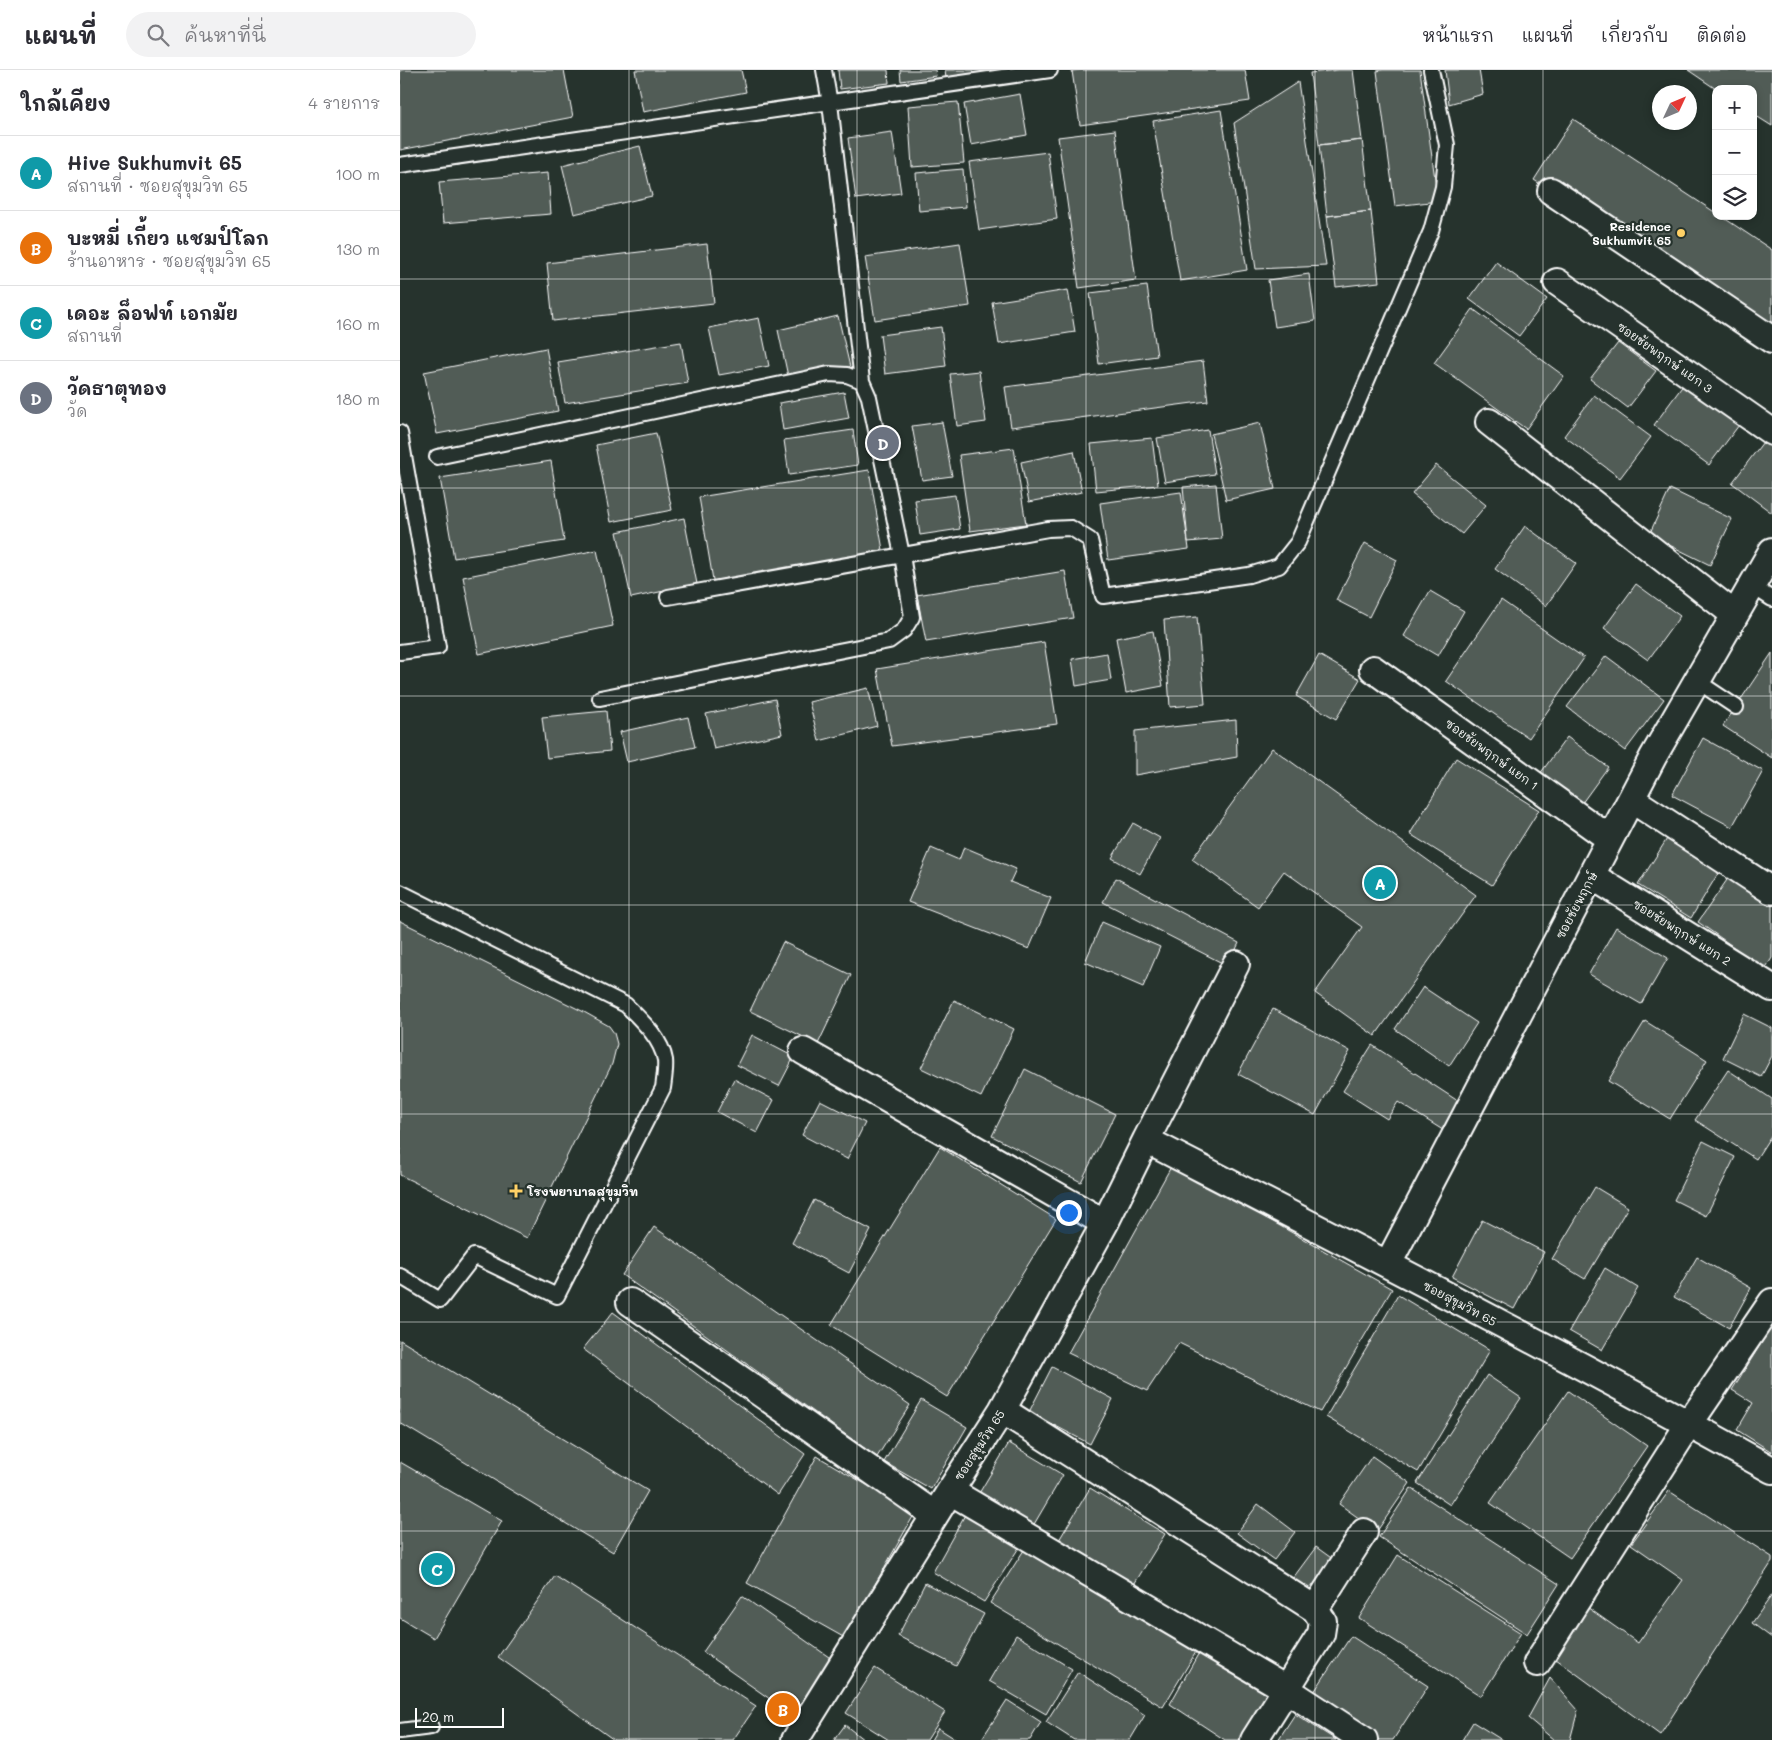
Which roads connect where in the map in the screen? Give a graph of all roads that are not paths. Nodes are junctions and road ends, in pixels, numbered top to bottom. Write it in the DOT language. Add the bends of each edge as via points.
graph roads {
  1 [pos="824,70"];
  2 [pos="1050,70"];
  3 [pos="1431,70"];
  4 [pos="830,103"];
  5 [pos="400,165"];
  6 [pos="1551,191"];
  7 [pos="1557,282"];
  8 [pos="1772,340"];
  9 [pos="862,381"];
  10 [pos="1489,422"];
  11 [pos="1772,432"];
  12 [pos="400,433"];
  13 [pos="437,457"];
  14 [pos="1772,551"];
  15 [pos="902,555"];
  16 [pos="1762,592"];
  17 [pos="668,598"];
  18 [pos="1735,615"];
  19 [pos="400,652"];
  20 [pos="1373,669"];
  21 [pos="1697,681"];
  22 [pos="600,698"];
  23 [pos="1736,707"];
  24 [pos="1631,799"];
  25 [pos="1610,839"];
  26 [pos="1592,876"];
  27 [pos="1772,891"];
  28 [pos="400,892"];
  29 [pos="1236,964"];
  30 [pos="1772,988"];
  31 [pos="803,1052"];
  32 [pos="1146,1140"];
  33 [pos="1105,1224"];
  34 [pos="1388,1264"];
  35 [pos="400,1276"];
  36 [pos="630,1302"];
  37 [pos="1772,1302"];
  38 [pos="1002,1410"];
  39 [pos="1689,1424"];
  40 [pos="1772,1470"];
  41 [pos="950,1491"];
  42 [pos="935,1515"];
  43 [pos="1364,1532"];
  44 [pos="1315,1609"];
  45 [pos="1537,1663"];
  46 [pos="1286,1689"];
  47 [pos="432,1727"];
  48 [pos="400,1731"];
  49 [pos="795,1740"];
  50 [pos="1254,1740"];
  51 [pos="1364,1740"];
  1 -- 4 [label="lane"];
  2 -- 4 [label="lane"];
  3 -- 15 [label="lane" via="1447,145 1443,187 1431,231 1298,542 1279,566 1249,575 1103,596 1090,540 1071,528 1048,528"];
  4 -- 5 [label="lane"];
  4 -- 9 [label="lane"];
  6 -- 8 [label="street"];
  7 -- 11 [label="street, ซอยชัยพฤกษ์ แยก 3"];
  9 -- 13 [label="lane" via="847,374 829,374"];
  9 -- 15 [label="lane" via="869,397"];
  10 -- 18 [label="street"];
  12 -- 19 [label="lane" via="438,647"];
  14 -- 16 [label="street, ซอยชัยพฤกษ์"];
  15 -- 17 [label="lane"];
  15 -- 22 [label="lane" via="912,617 904,630 889,641"];
  16 -- 18 [label="street, ซอยชัยพฤกษ์"];
  18 -- 21 [label="street, ซอยชัยพฤกษ์"];
  20 -- 25 [label="street, ซอยชัยพฤกษ์ แยก 1"];
  21 -- 23 [label="lane"];
  21 -- 24 [label="street, ซอยชัยพฤกษ์"];
  24 -- 25 [label="street, ซอยชัยพฤกษ์"];
  24 -- 27 [label="street"];
  25 -- 26 [label="street, ซอยชัยพฤกษ์"];
  26 -- 30 [label="street, ซอยชัยพฤกษ์ แยก 2"];
  26 -- 34 [label="street, ซอยชัยพฤกษ์"];
  28 -- 35 [label="lane" via="626,1005 656,1039 664,1060 663,1088 557,1296 474,1256 440,1300"];
  29 -- 32 [label="street, ซอยสุขุมวิท 65"];
  31 -- 33 [label="street"];
  32 -- 33 [label="street, ซอยสุขุมวิท 65"];
  32 -- 34 [label="street, ซอยสุขุมวิท 65"];
  33 -- 38 [label="street, ซอยสุขุมวิท 65"];
  34 -- 39 [label="street, ซอยสุขุมวิท 65"];
  36 -- 42 [label="street"];
  37 -- 39 [label="street"];
  38 -- 41 [label="street, ซอยสุขุมวิท 65"];
  38 -- 44 [label="street"];
  39 -- 40 [label="street, ซอยสุขุมวิท 65"];
  39 -- 45 [label="street"];
  41 -- 42 [label="street, ซอยสุขุมวิท 65"];
  41 -- 46 [label="street"];
  42 -- 49 [label="street, ซอยสุขุมวิท 65"];
  43 -- 44 [label="street"];
  44 -- 46 [label="street" via="1323,1621 1321,1634"];
  46 -- 50 [label="street"];
  46 -- 51 [label="street"];
  47 -- 48 [label="lane"];
}
